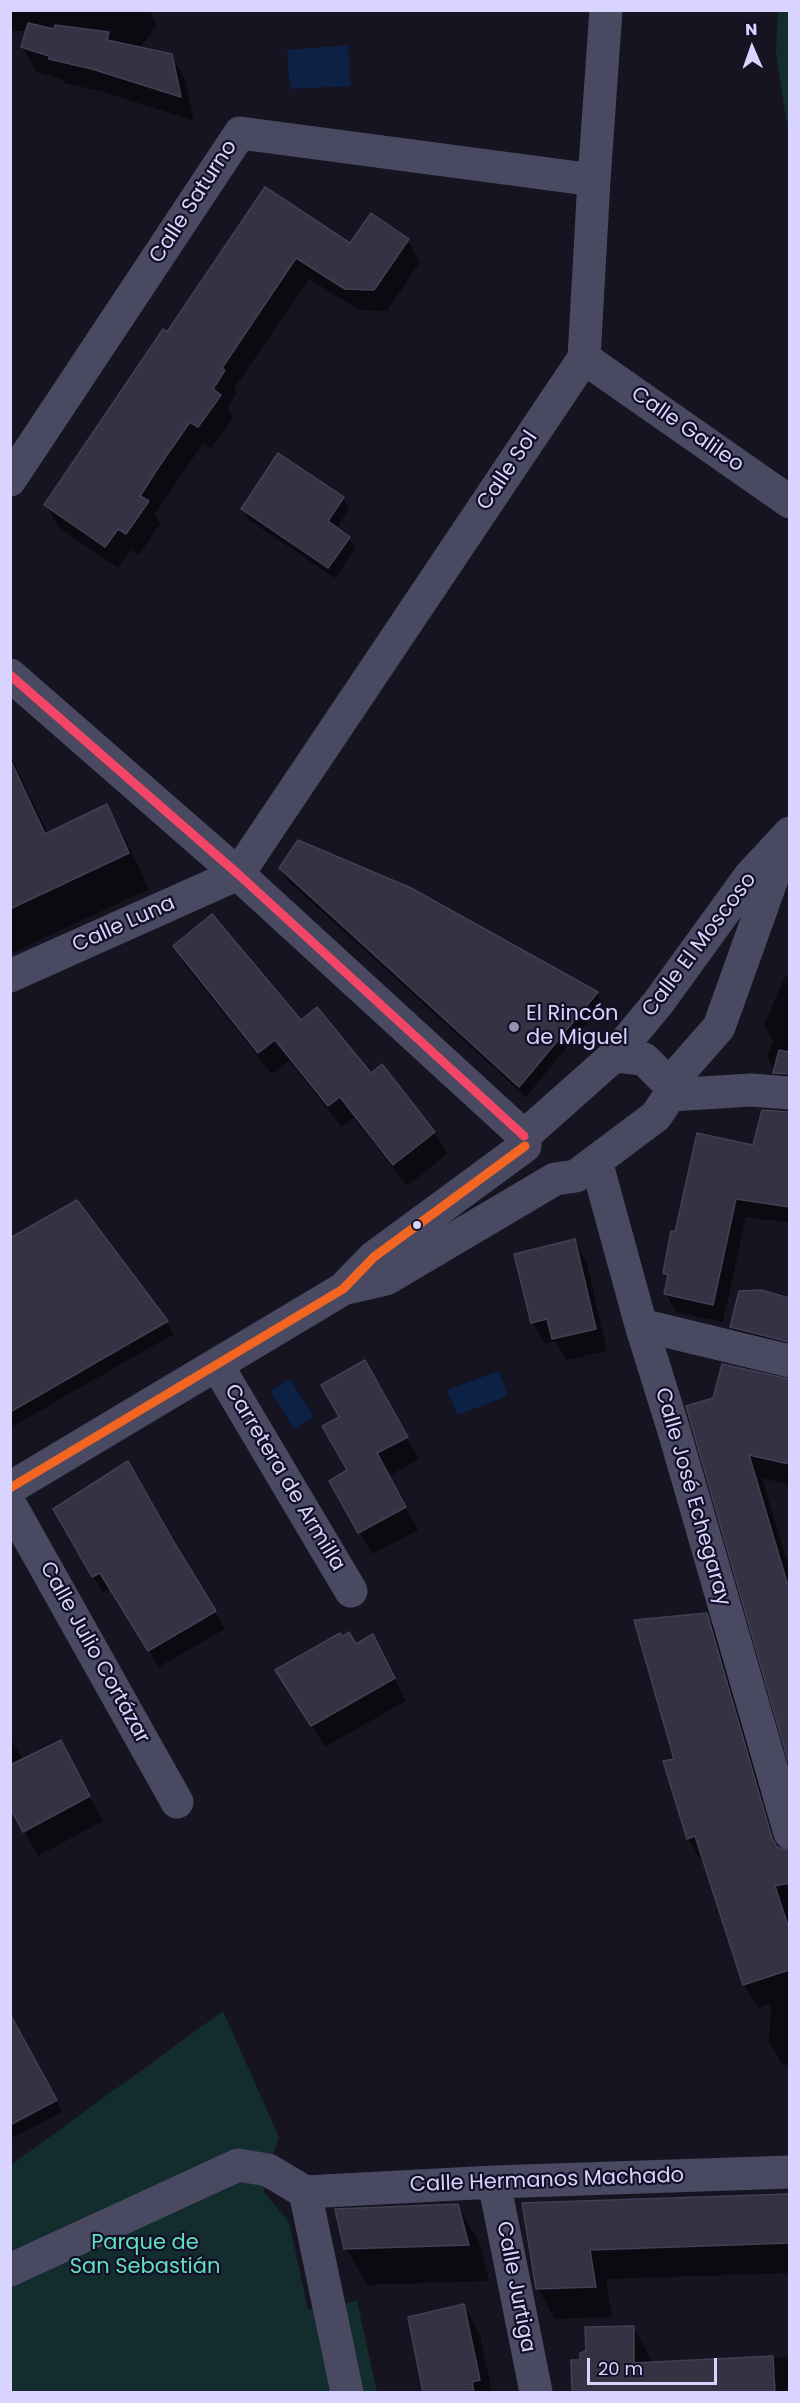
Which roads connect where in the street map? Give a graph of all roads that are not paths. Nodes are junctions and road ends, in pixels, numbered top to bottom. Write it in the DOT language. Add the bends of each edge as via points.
graph roads {
  1 [pos="606,10"];
  2 [pos="594,180"];
  3 [pos="584,358"];
  4 [pos="10,480"];
  5 [pos="789,502"];
  6 [pos="10,675"];
  7 [pos="789,834"];
  8 [pos="238,874"];
  9 [pos="10,976"];
  10 [pos="614,1056"];
  11 [pos="669,1089"];
  12 [pos="789,1093"];
  13 [pos="525,1141"];
  14 [pos="596,1161"];
  15 [pos="555,1179"];
  16 [pos="344,1289"];
  17 [pos="641,1325"];
  18 [pos="789,1361"];
  19 [pos="218,1365"];
  20 [pos="10,1488"];
  21 [pos="10,1504"];
  22 [pos="351,1591"];
  23 [pos="177,1802"];
  24 [pos="789,1833"];
  25 [pos="789,2172"];
  26 [pos="494,2182"];
  27 [pos="305,2192"];
  28 [pos="10,2271"];
  29 [pos="347,2392"];
  30 [pos="536,2392"];
  1 -- 2 [label="street"];
  2 -- 3 [label="street"];
  2 -- 4 [label="street, Calle Saturno" via="240,133"];
  3 -- 5 [label="street, Calle Galileo"];
  3 -- 8 [label="street, Calle Sol"];
  6 -- 8 [label="street"];
  7 -- 10 [label="street, Calle El Moscoso" via="750,876 658,1004"];
  7 -- 11 [label="street, Calle El Moscoso" via="719,1027"];
  8 -- 9 [label="street, Calle Luna"];
  8 -- 13 [label="street"];
  10 -- 11 [label="street" via="644,1059"];
  10 -- 13 [label="street, Calle El Moscoso"];
  11 -- 12 [label="street"];
  11 -- 14 [label="street, Calle El Moscoso" via="656,1116"];
  13 -- 15 [label="street" via="536,1166"];
  13 -- 16 [label="street, Carretera de Armilla" via="374,1257"];
  14 -- 15 [label="street, Carretera de Armilla" via="576,1176"];
  14 -- 17 [label="street, Calle José Echegaray"];
  15 -- 16 [label="street, Carretera de Armilla" via="386,1279"];
  16 -- 19 [label="street, Carretera de Armilla"];
  17 -- 18 [label="street"];
  17 -- 24 [label="street, Calle José Echegaray"];
  19 -- 20 [label="street, Carretera de Armilla"];
  19 -- 22 [label="street, Carretera de Armilla"];
  21 -- 23 [label="street, Calle Julio Cortázar"];
  25 -- 26 [label="street, Calle Hermanos Machado"];
  26 -- 27 [label="street, Calle Hermanos Machado"];
  26 -- 30 [label="street, Calle Jurtiga"];
  27 -- 28 [label="street" via="268,2170 238,2165"];
  27 -- 29 [label="street"];
}
